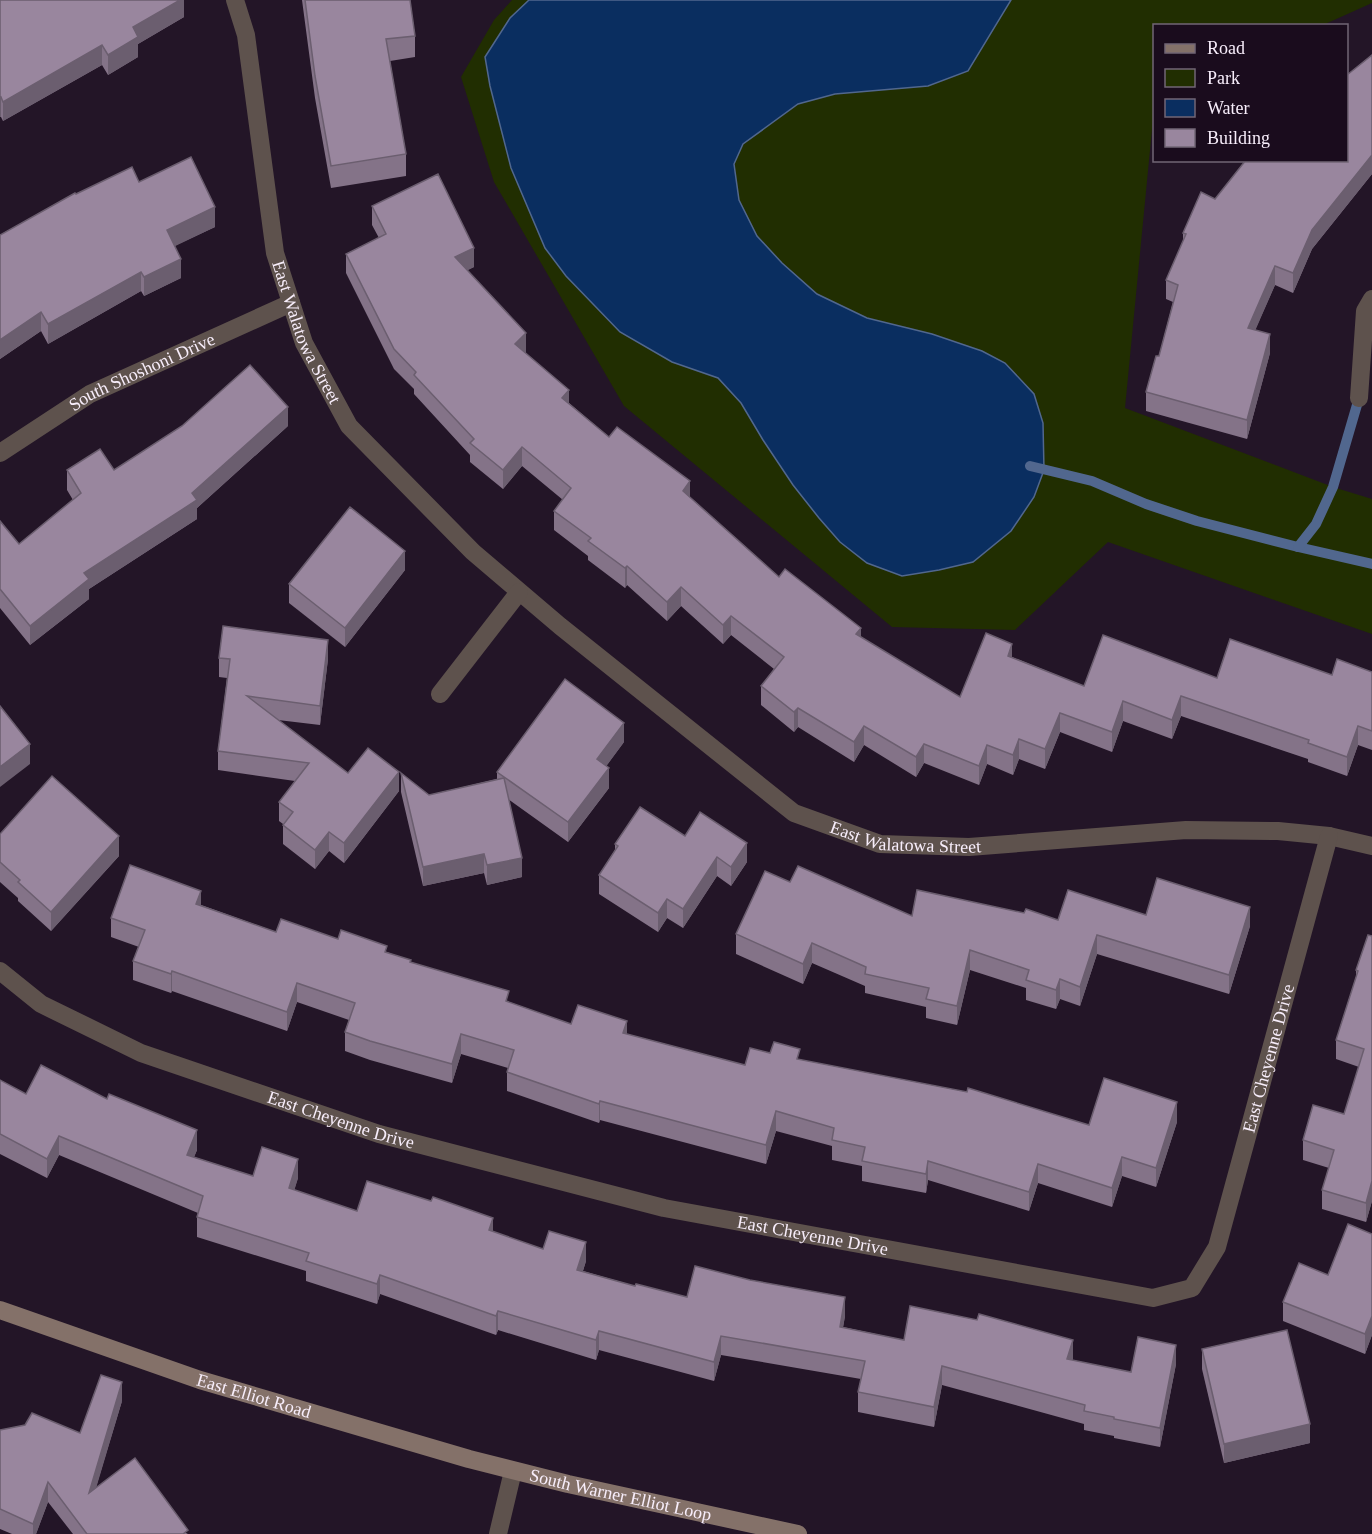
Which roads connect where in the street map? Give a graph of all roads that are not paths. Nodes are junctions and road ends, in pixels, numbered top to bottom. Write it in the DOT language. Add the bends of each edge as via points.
graph roads {
  1 [pos="234,0"];
  2 [pos="1372,299"];
  3 [pos="291,303"];
  4 [pos="1359,398"];
  5 [pos="0,453"];
  6 [pos="519,592"];
  7 [pos="440,694"];
  8 [pos="1329,836"];
  9 [pos="1372,846"];
  10 [pos="0,971"];
  11 [pos="0,1310"];
  12 [pos="513,1471"];
  13 [pos="498,1534"];
  14 [pos="798,1534"];
  1 -- 3 [label="street, East Walatowa Street" via="246,35 275,253"];
  2 -- 4 [label="street" via="1365,311"];
  3 -- 5 [label="street, South Shoshoni Drive" via="90,394"];
  3 -- 6 [label="street, East Walatowa Street" via="304,344 349,426 473,552"];
  6 -- 7 [label="street"];
  6 -- 8 [label="street, East Walatowa Street" via="794,813 880,844 969,847 1186,830"];
  8 -- 9 [label="street, East Walatowa Street"];
  8 -- 10 [label="street, East Cheyenne Drive" via="1217,1247 1192,1288 1153,1299 664,1208 379,1134 141,1053 41,1004"];
  11 -- 12 [label="main road, East Elliot Road" via="200,1380"];
  12 -- 13 [label="street"];
  12 -- 14 [label="main road, South Warner Elliot Loop"];
}
